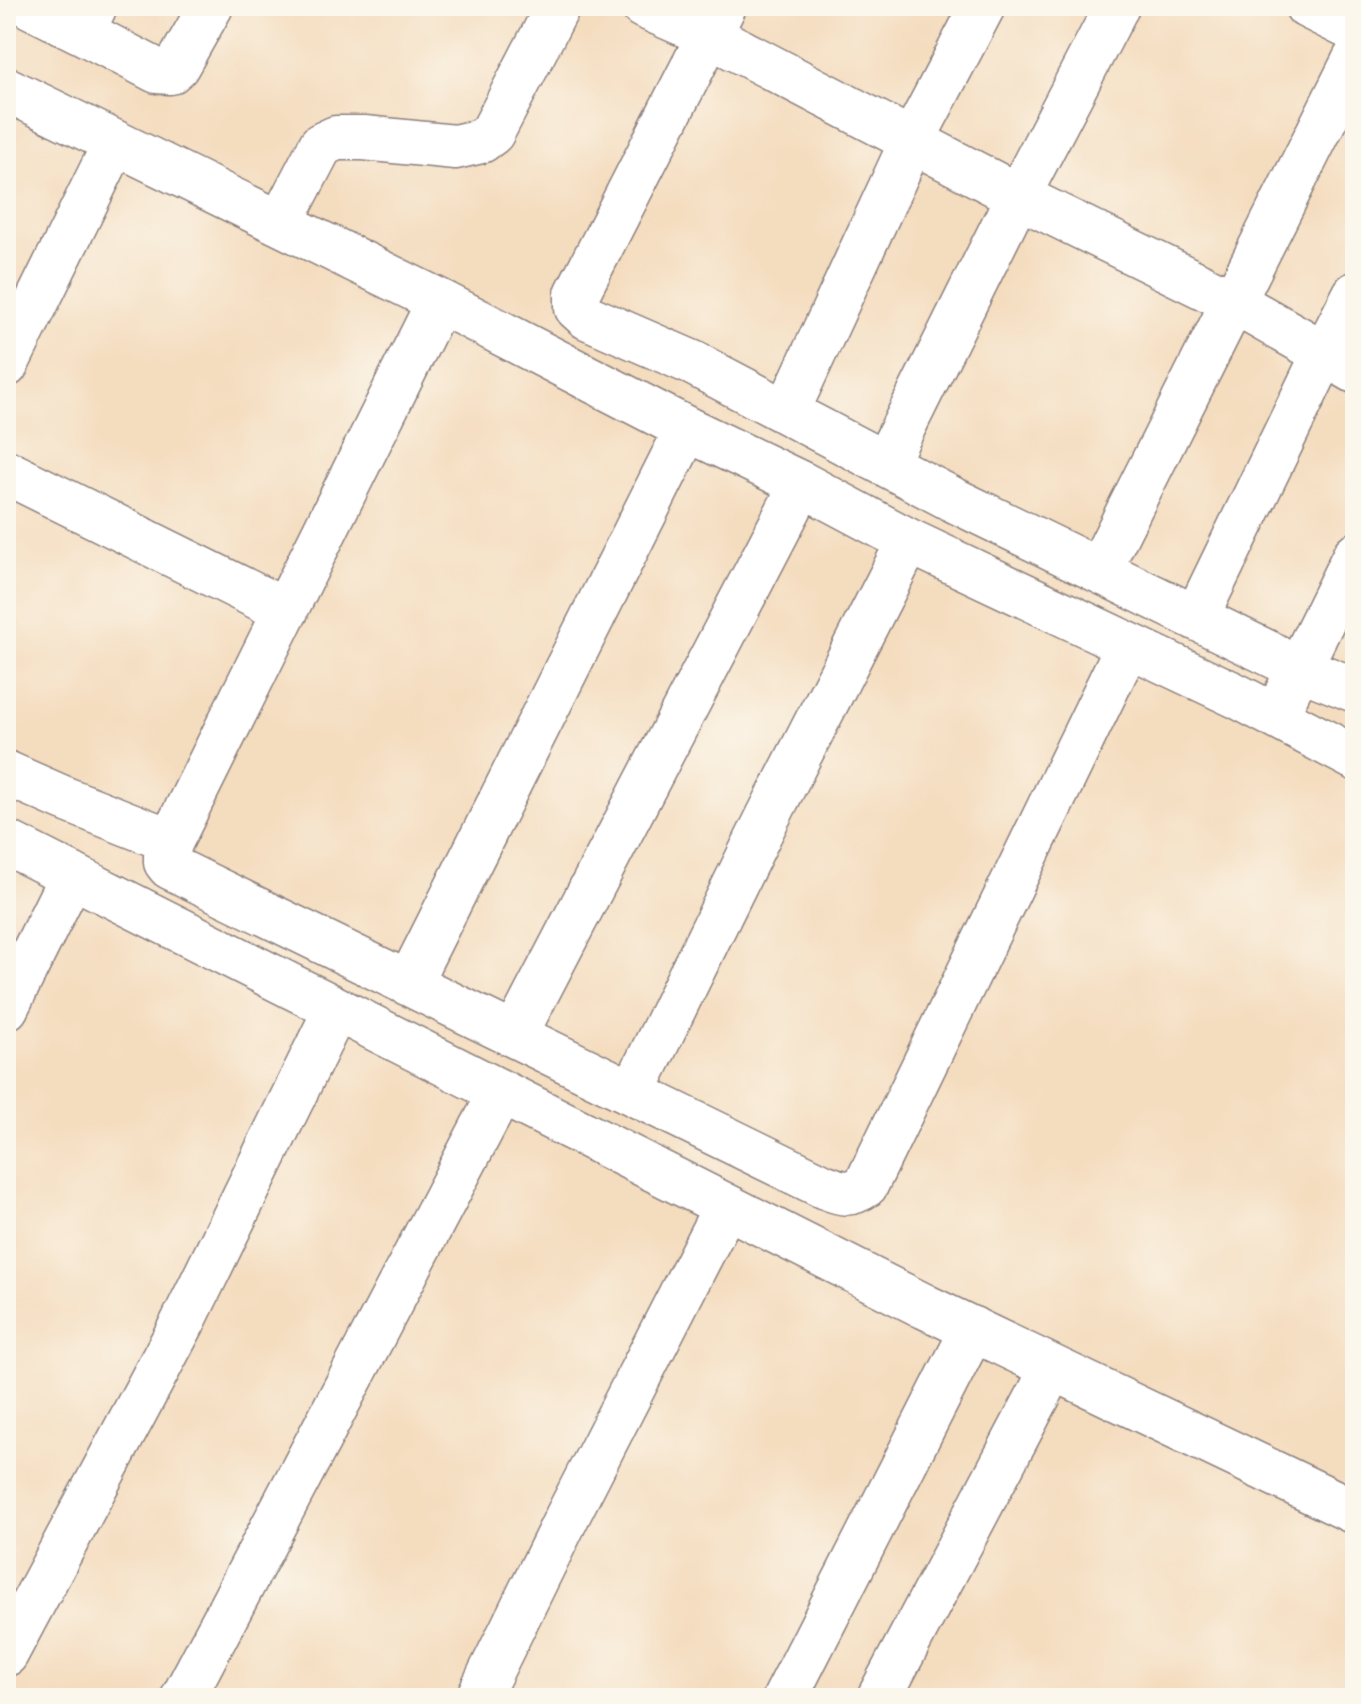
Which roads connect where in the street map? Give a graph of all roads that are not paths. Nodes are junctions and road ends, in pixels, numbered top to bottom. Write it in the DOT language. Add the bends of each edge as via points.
graph roads {
  1 [pos="30,6"];
  2 [pos="211,6"];
  3 [pos="558,6"];
  4 [pos="643,6"];
  5 [pos="983,6"];
  6 [pos="1117,6"];
  7 [pos="1307,6"];
  8 [pos="89,19"];
  9 [pos="717,21"];
  10 [pos="1355,30"];
  11 [pos="1355,59"];
  12 [pos="6,89"];
  13 [pos="912,141"];
  14 [pos="115,143"];
  15 [pos="1018,196"];
  16 [pos="281,222"];
  17 [pos="1355,294"];
  18 [pos="439,301"];
  19 [pos="1234,302"];
  20 [pos="1339,362"];
  21 [pos="6,365"];
  22 [pos="787,412"];
  23 [pos="687,429"];
  24 [pos="885,464"];
  25 [pos="6,472"];
  26 [pos="802,484"];
  27 [pos="909,541"];
  28 [pos="1355,555"];
  29 [pos="1099,570"];
  30 [pos="286,611"];
  31 [pos="1196,618"];
  32 [pos="1128,645"];
  33 [pos="1299,668"];
  34 [pos="1355,690"];
  35 [pos="1276,716"];
  36 [pos="1355,758"];
  37 [pos="6,773"];
  38 [pos="65,799"];
  39 [pos="171,841"];
  40 [pos="38,858"];
  41 [pos="409,983"];
  42 [pos="6,1008"];
  43 [pos="336,1009"];
  44 [pos="515,1035"];
  45 [pos="501,1092"];
  46 [pos="633,1092"];
  47 [pos="726,1206"];
  48 [pos="973,1329"];
  49 [pos="1053,1368"];
  50 [pos="1355,1512"];
  51 [pos="6,1654"];
  52 [pos="183,1698"];
  53 [pos="478,1698"];
  54 [pos="785,1698"];
  55 [pos="879,1698"];
  1 -- 8 [label="street"];
  2 -- 8 [label="street" via="170,72 157,71"];
  3 -- 16 [label="street" via="492,133 455,147 336,138 321,145"];
  4 -- 9 [label="street"];
  5 -- 13 [label="street"];
  6 -- 15 [label="street"];
  7 -- 10 [label="street"];
  9 -- 13 [label="street"];
  9 -- 22 [label="street" via="577,294 577,308"];
  11 -- 19 [label="street"];
  12 -- 14 [label="street"];
  13 -- 15 [label="street"];
  13 -- 22 [label="street"];
  14 -- 16 [label="street"];
  14 -- 21 [label="street"];
  15 -- 19 [label="street"];
  15 -- 24 [label="street"];
  16 -- 18 [label="street"];
  17 -- 20 [label="street"];
  18 -- 23 [label="street"];
  18 -- 30 [label="street"];
  19 -- 20 [label="street"];
  19 -- 29 [label="street"];
  20 -- 31 [label="street"];
  22 -- 24 [label="street"];
  23 -- 26 [label="street"];
  23 -- 41 [label="street"];
  24 -- 29 [label="street"];
  25 -- 30 [label="street"];
  26 -- 27 [label="street"];
  26 -- 44 [label="street"];
  27 -- 32 [label="street"];
  27 -- 46 [label="street"];
  28 -- 33 [label="street"];
  29 -- 31 [label="street"];
  30 -- 39 [label="street"];
  31 -- 33 [label="street"];
  32 -- 35 [label="street"];
  32 -- 46 [label="street" via="866,1185 841,1193 823,1186"];
  33 -- 34 [label="street"];
  33 -- 35 [label="street"];
  35 -- 36 [label="street"];
  37 -- 38 [label="street"];
  38 -- 39 [label="street"];
  38 -- 40 [label="street"];
  39 -- 41 [label="street" via="166,862 170,867"];
  40 -- 42 [label="street"];
  40 -- 43 [label="street"];
  41 -- 44 [label="street"];
  43 -- 45 [label="street"];
  43 -- 51 [label="street" via="183,1322"];
  44 -- 46 [label="street"];
  45 -- 47 [label="street"];
  45 -- 52 [label="street"];
  47 -- 48 [label="street"];
  47 -- 53 [label="street"];
  48 -- 49 [label="street"];
  48 -- 54 [label="street"];
  49 -- 50 [label="street"];
  49 -- 55 [label="street"];
}
